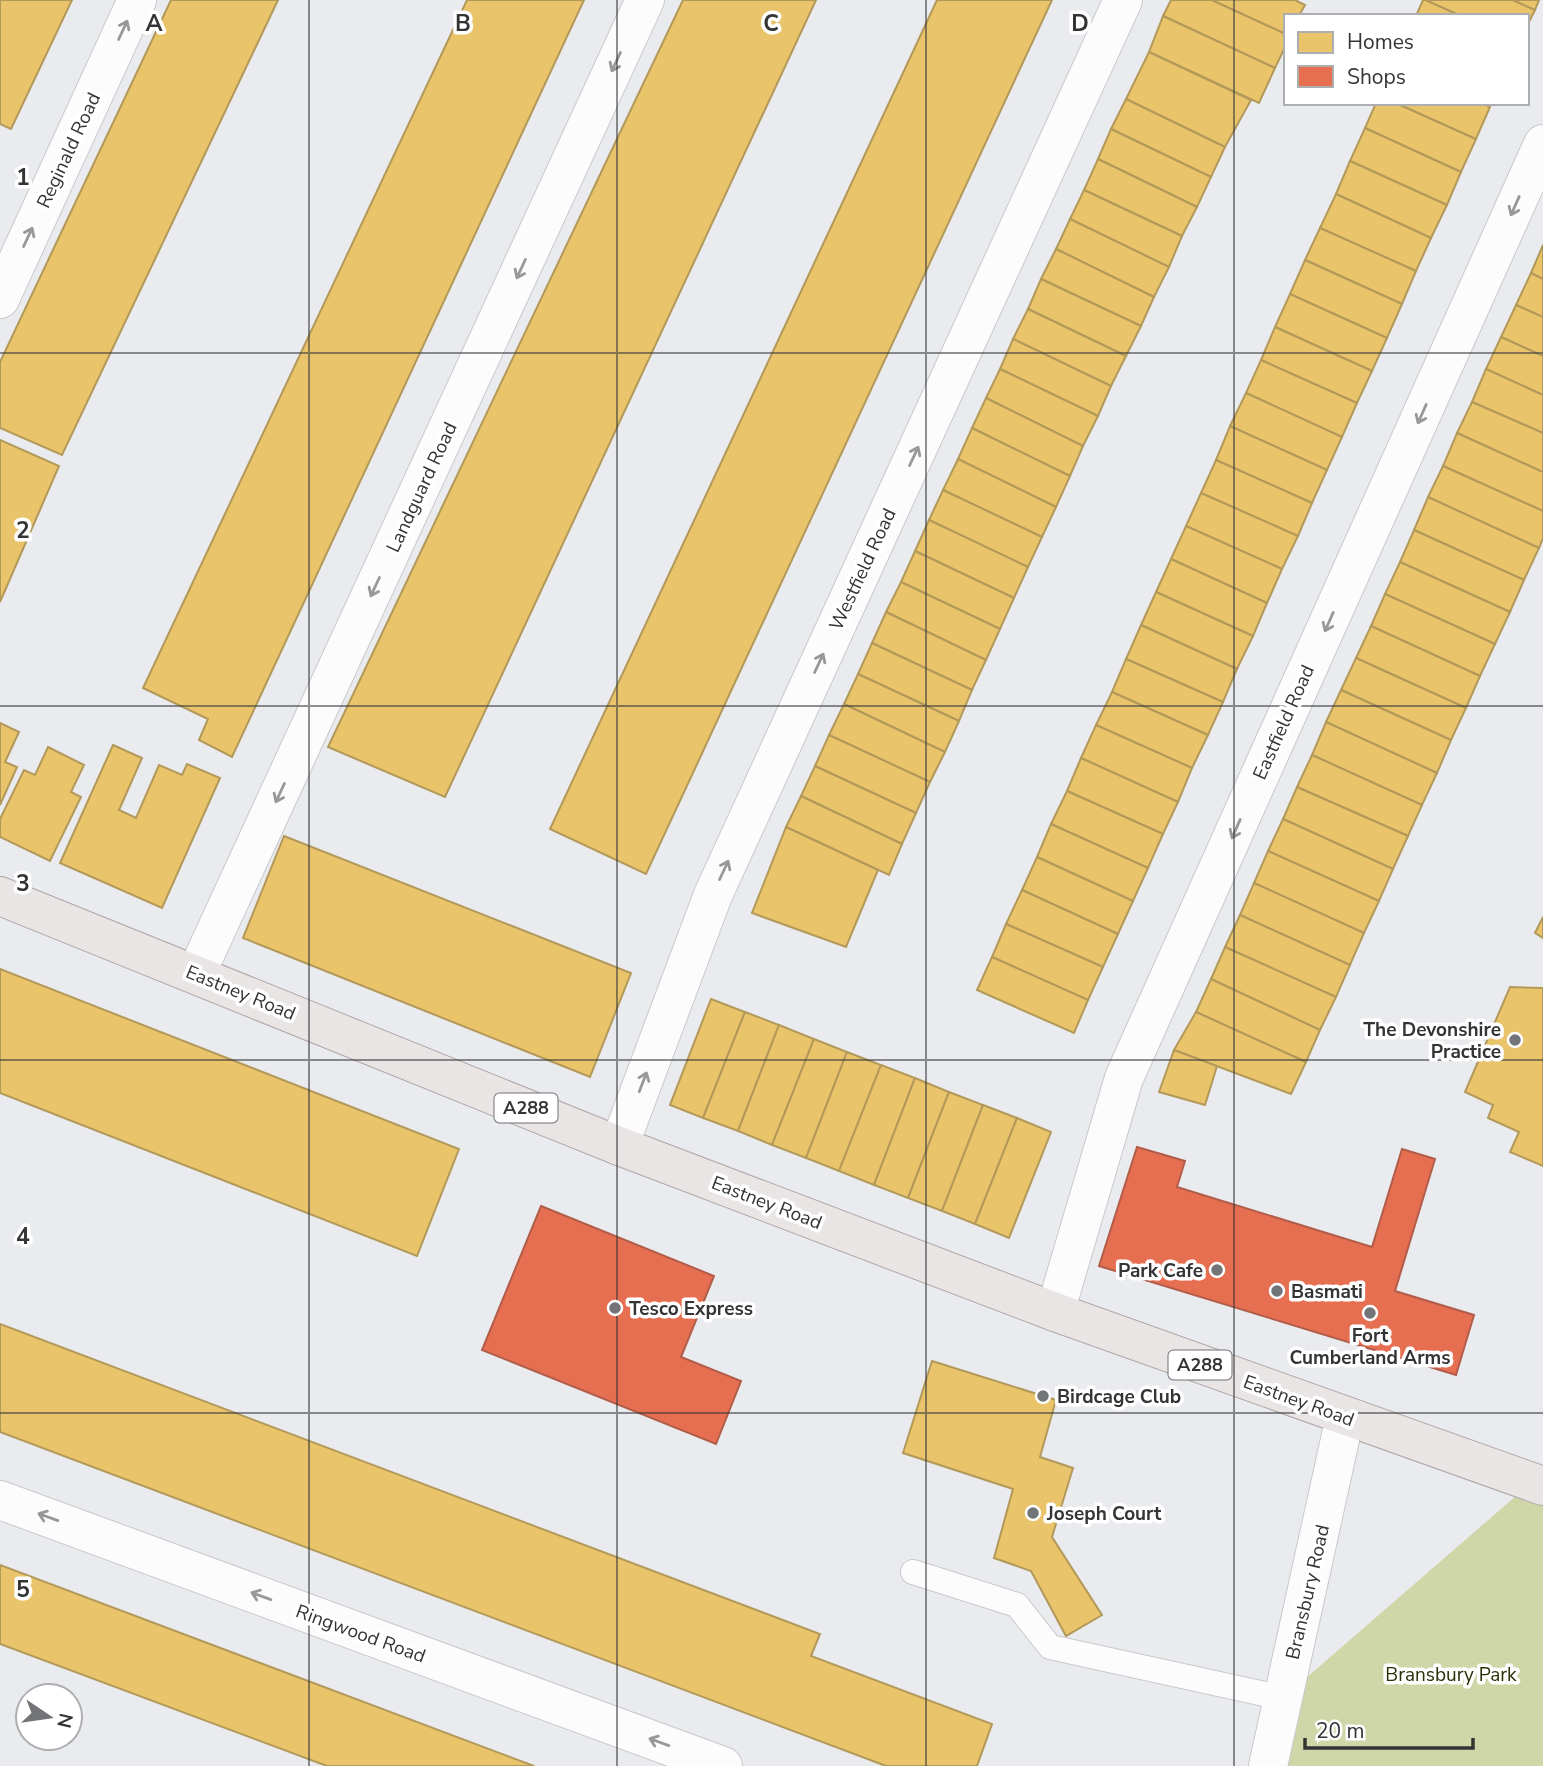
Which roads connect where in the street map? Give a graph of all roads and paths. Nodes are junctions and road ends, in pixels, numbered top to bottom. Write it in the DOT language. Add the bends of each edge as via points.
graph roads {
  1 [pos="137,0"];
  2 [pos="645,0"];
  3 [pos="1123,0"];
  4 [pos="1543,144"];
  5 [pos="0,299"];
  6 [pos="0,896"];
  7 [pos="197,974"];
  8 [pos="619,1146"];
  9 [pos="1055,1312"];
  10 [pos="1345,1417"];
  11 [pos="1539,1476"];
  12 [pos="0,1500"];
  13 [pos="913,1572"];
  14 [pos="1283,1698"];
  15 [pos="723,1766"];
  16 [pos="1268,1766"];
  5 -- 1 [label="street, Reginald Road, one-way"];
  2 -- 7 [label="street, Landguard Road, one-way"];
  8 -- 3 [label="street, Westfield Road, one-way" via="713,895"];
  4 -- 9 [label="street, Eastfield Road, one-way" via="1124,1078"];
  6 -- 7 [label="main road, Eastney Road / A288"];
  7 -- 8 [label="main road, Eastney Road / A288"];
  8 -- 9 [label="main road, Eastney Road / A288"];
  9 -- 10 [label="main road, Eastney Road / A288"];
  10 -- 11 [label="main road, Eastney Road / A288"];
  10 -- 14 [label="street, Bransbury Road"];
  15 -- 12 [label="street, Ringwood Road, one-way"];
  13 -- 14 [label="lane" via="1017,1605 1050,1647"];
  14 -- 16 [label="street, Bransbury Road"];
}
